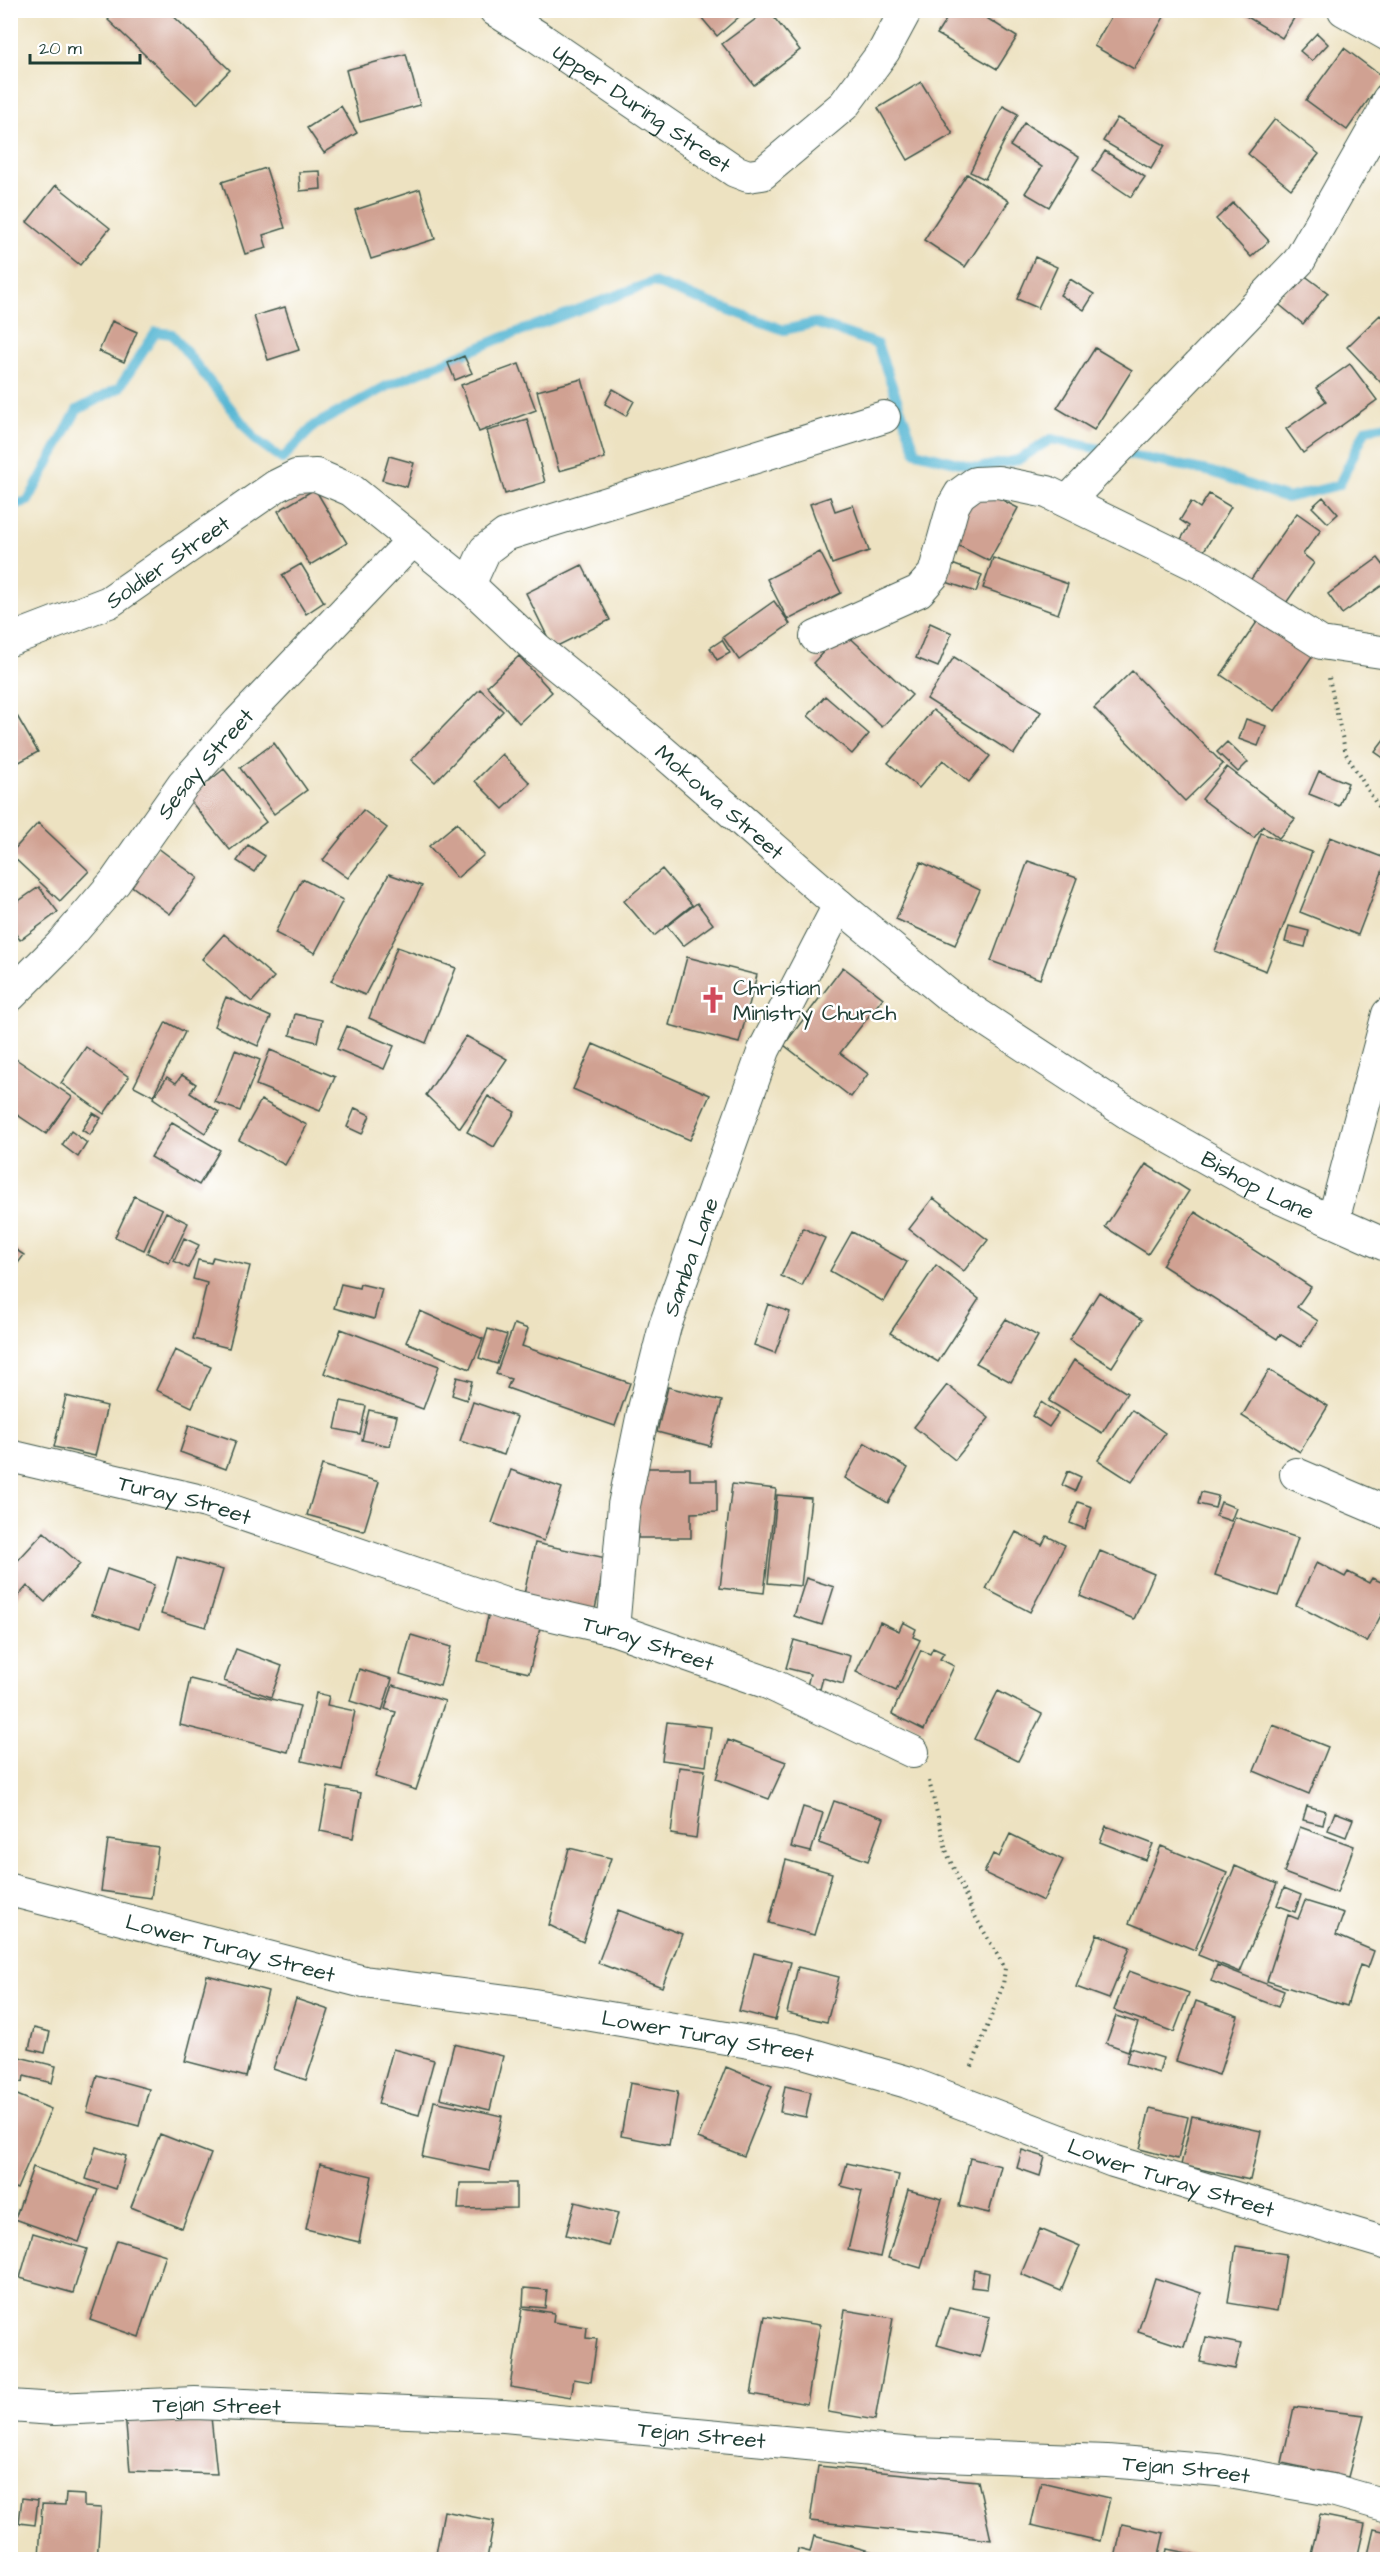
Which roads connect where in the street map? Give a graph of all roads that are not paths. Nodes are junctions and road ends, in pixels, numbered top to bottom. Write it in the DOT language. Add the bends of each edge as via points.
graph roads {
  1 [pos="495,10"];
  2 [pos="906,10"];
  3 [pos="1344,10"];
  4 [pos="1388,35"];
  5 [pos="1388,100"];
  6 [pos="884,417"];
  7 [pos="316,475"];
  8 [pos="1068,501"];
  9 [pos="412,541"];
  10 [pos="469,585"];
  11 [pos="816,637"];
  12 [pos="10,640"];
  13 [pos="1388,652"];
  14 [pos="839,905"];
  15 [pos="10,996"];
  16 [pos="1388,1014"];
  17 [pos="1134,1117"];
  18 [pos="1333,1221"];
  19 [pos="1388,1246"];
  20 [pos="10,1456"];
  21 [pos="1296,1474"];
  22 [pos="1388,1513"];
  23 [pos="613,1629"];
  24 [pos="913,1752"];
  25 [pos="10,1890"];
  26 [pos="1388,2244"];
  27 [pos="10,2406"];
  28 [pos="1388,2506"];
  1 -- 2 [label="street, Upper During Street" via="748,176 762,174 844,105 884,51"];
  3 -- 4 [label="street"];
  5 -- 8 [label="street" via="1299,261"];
  6 -- 10 [label="street" via="505,535 485,550"];
  7 -- 9 [label="street, Mokowa Street" via="351,490"];
  7 -- 12 [label="street, Soldier Street" via="296,476 276,486 110,602"];
  8 -- 11 [label="street" via="1026,486 975,483 960,494 953,506 934,574 919,591"];
  8 -- 13 [label="street" via="1203,568 1321,643"];
  9 -- 10 [label="street, Mokowa Street"];
  9 -- 15 [label="street, Sesay Street" via="197,769 115,882"];
  10 -- 14 [label="street, Mokowa Street" via="537,649 655,745"];
  14 -- 17 [label="street, Mokowa Street" via="948,994"];
  14 -- 23 [label="street, Samba Lane" via="764,1050 665,1326 624,1505"];
  16 -- 18 [label="street"];
  17 -- 18 [label="street, Bishop Lane" via="1268,1192"];
  18 -- 19 [label="street, Bishop Lane"];
  20 -- 23 [label="street, Turay Street" via="206,1502 505,1604"];
  21 -- 22 [label="street"];
  23 -- 24 [label="street, Turay Street" via="768,1683"];
  25 -- 26 [label="street, Lower Turay Street" via="364,1982 522,2003 796,2050 907,2082 1113,2162"];
  27 -- 28 [label="street, Tejan Street" via="56,2409 195,2403 504,2416 914,2454 1107,2461 1218,2470 1332,2490"];
}
